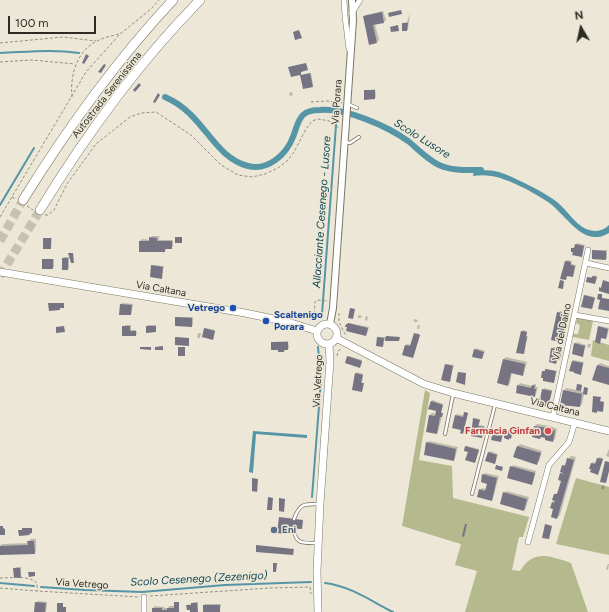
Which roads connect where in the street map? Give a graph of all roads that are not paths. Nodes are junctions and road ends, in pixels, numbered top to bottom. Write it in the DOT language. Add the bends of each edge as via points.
graph roads {
  1 [pos="173,0"];
  2 [pos="200,0"];
  3 [pos="344,0"];
  4 [pos="352,0"];
  5 [pos="360,0"];
  6 [pos="352,13"];
  7 [pos="350,55"];
  8 [pos="347,106"];
  9 [pos="357,108"];
  10 [pos="359,137"];
  11 [pos="344,142"];
  12 [pos="22,201"];
  13 [pos="39,212"];
  14 [pos="588,250"];
  15 [pos="586,263"];
  16 [pos="609,268"];
  17 [pos="0,272"];
  18 [pos="575,315"];
  19 [pos="609,321"];
  20 [pos="330,324"];
  21 [pos="317,331"];
  22 [pos="336,338"];
  23 [pos="329,344"];
  24 [pos="453,392"];
  25 [pos="496,403"];
  26 [pos="553,417"];
  27 [pos="575,422"];
  28 [pos="609,431"];
  29 [pos="445,434"];
  30 [pos="472,494"];
  31 [pos="320,504"];
  32 [pos="294,519"];
  33 [pos="294,529"];
  34 [pos="528,542"];
  35 [pos="318,544"];
  36 [pos="144,597"];
  37 [pos="144,612"];
  38 [pos="318,612"];
  1 -- 12 [label="highway, Autostrada Serenissima" via="93,96"];
  2 -- 13 [label="highway, Autostrada Serenissima" via="109,107"];
  3 -- 7 [label="street"];
  4 -- 6 [label="street, Via Porara"];
  5 -- 6 [label="street"];
  6 -- 7 [label="street, Via Porara"];
  7 -- 8 [label="street, Via Porara"];
  8 -- 9 [label="lane"];
  8 -- 11 [label="street, Via Porara"];
  10 -- 11 [label="lane" via="350,143"];
  11 -- 20 [label="street, Via Porara"];
  14 -- 15 [label="street, Via del Daino"];
  15 -- 16 [label="street"];
  15 -- 18 [label="street, Via del Daino"];
  17 -- 21 [label="main road, Via Caltana" via="245,313"];
  18 -- 19 [label="street"];
  18 -- 26 [label="street, Via del Daino"];
  20 -- 21 [label="main road" via="322,325"];
  20 -- 22 [label="main road" via="336,328"];
  21 -- 23 [label="main road" via="321,342"];
  22 -- 23 [label="main road"];
  22 -- 24 [label="main road, Via Caltana" via="424,384"];
  23 -- 31 [label="main road, Via Vetrego"];
  24 -- 25 [label="main road, Via Caltana"];
  24 -- 29 [label="lane"];
  25 -- 26 [label="main road, Via Caltana"];
  25 -- 30 [label="lane"];
  26 -- 27 [label="main road, Via Caltana"];
  27 -- 28 [label="main road, Via Caltana"];
  27 -- 34 [label="street" via="569,442 549,466"];
  31 -- 32 [label="lane" via="303,505 297,510"];
  31 -- 35 [label="main road, Via Vetrego"];
  33 -- 35 [label="lane" via="297,540"];
  35 -- 38 [label="main road, Via Vetrego" via="314,586"];
  36 -- 37 [label="street"];
}
